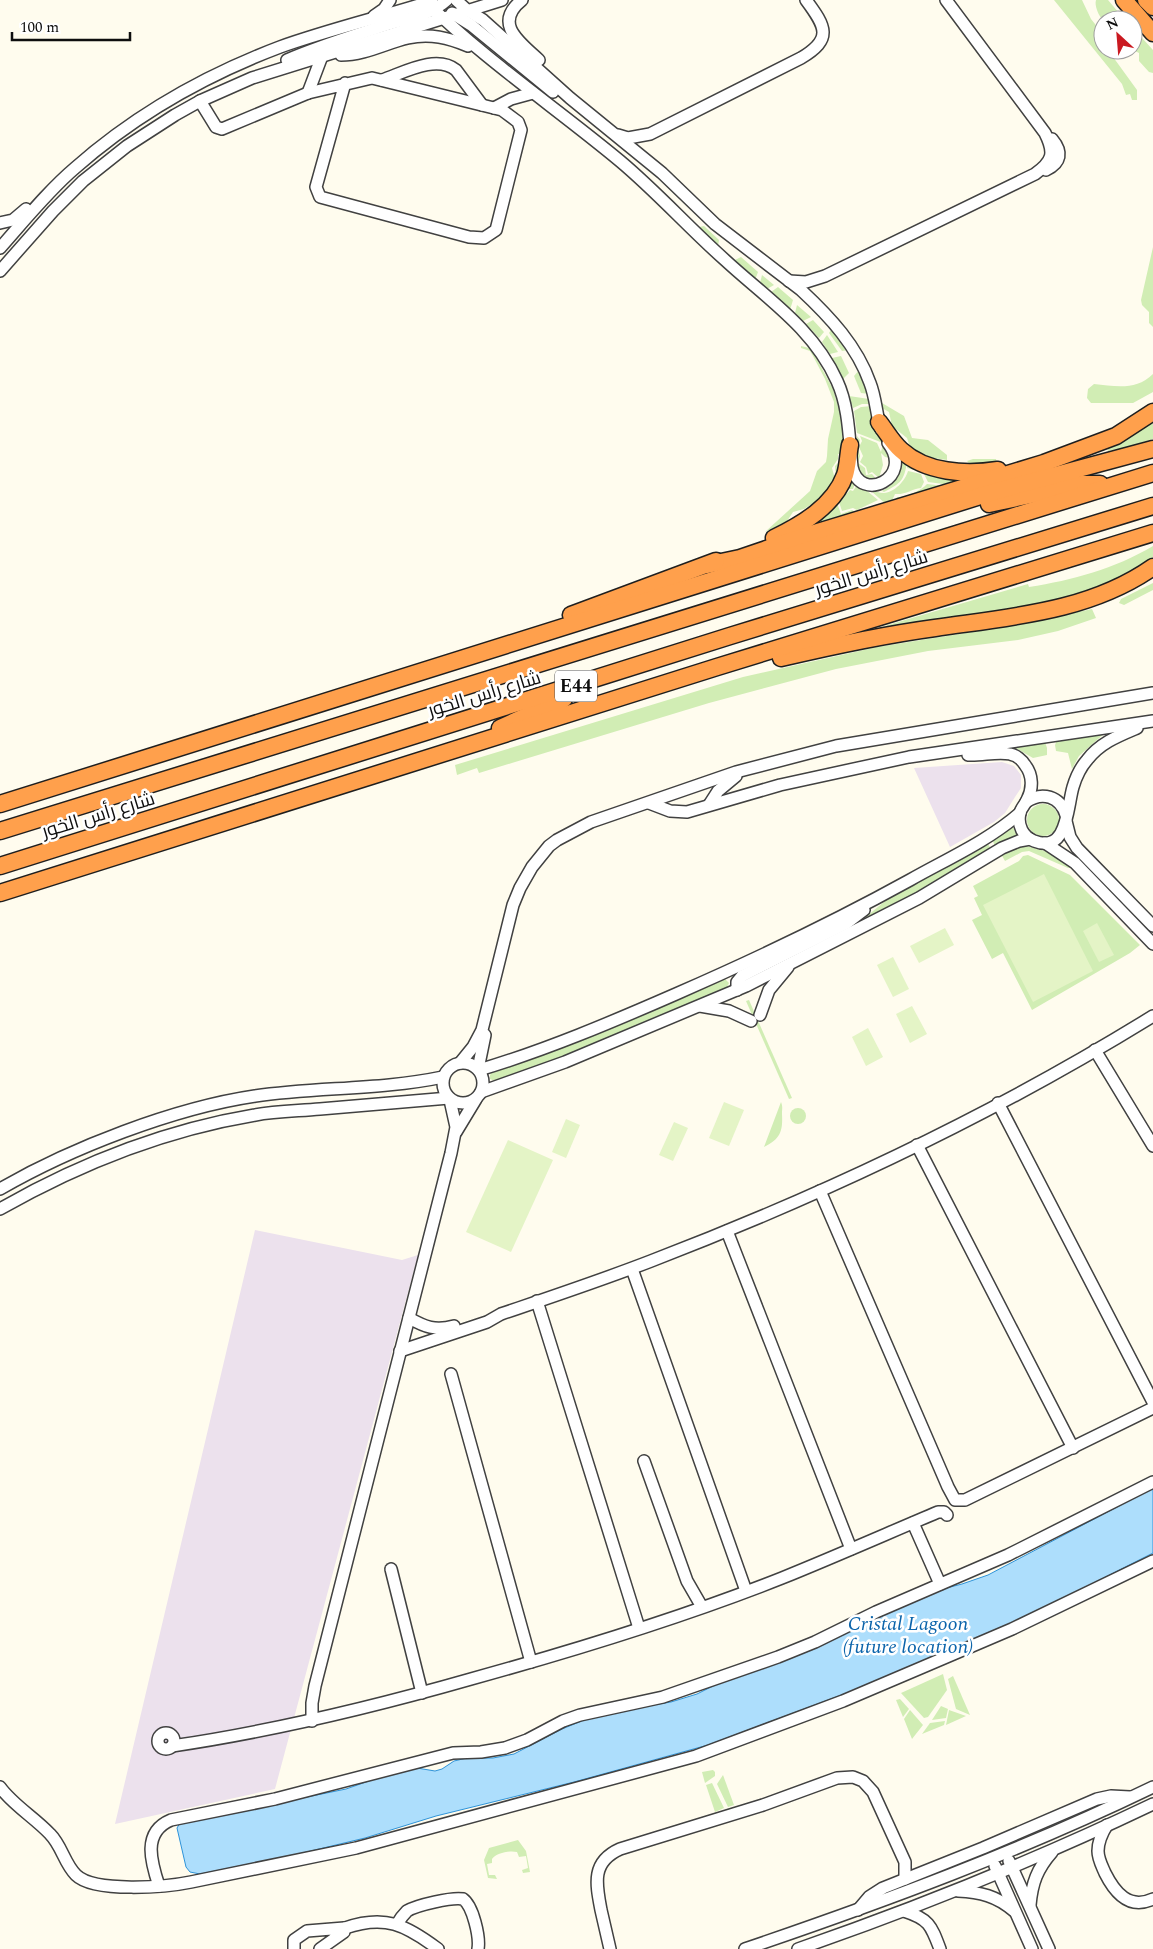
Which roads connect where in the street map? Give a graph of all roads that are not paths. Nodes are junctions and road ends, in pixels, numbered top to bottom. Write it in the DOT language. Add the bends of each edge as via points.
graph roads {
  1 [pos="390,0"];
  2 [pos="502,0"];
  3 [pos="522,0"];
  4 [pos="806,0"];
  5 [pos="946,0"];
  6 [pos="1124,0"];
  7 [pos="1146,0"];
  8 [pos="446,6"];
  9 [pos="1153,8"];
  10 [pos="370,19"];
  11 [pos="1153,33"];
  12 [pos="480,50"];
  13 [pos="324,55"];
  14 [pos="252,78"];
  15 [pos="382,80"];
  16 [pos="345,83"];
  17 [pos="308,93"];
  18 [pos="533,93"];
  19 [pos="570,98"];
  20 [pos="200,101"];
  21 [pos="488,107"];
  22 [pos="616,134"];
  23 [pos="74,169"];
  24 [pos="0,223"];
  25 [pos="2,243"];
  26 [pos="0,254"];
  27 [pos="13,257"];
  28 [pos="0,271"];
  29 [pos="789,281"];
  30 [pos="1153,412"];
  31 [pos="879,422"];
  32 [pos="850,445"];
  33 [pos="1153,449"];
  34 [pos="1074,453"];
  35 [pos="1153,474"];
  36 [pos="1112,486"];
  37 [pos="1153,506"];
  38 [pos="1153,533"];
  39 [pos="849,538"];
  40 [pos="707,565"];
  41 [pos="1153,567"];
  42 [pos="526,640"];
  43 [pos="637,667"];
  44 [pos="718,668"];
  45 [pos="1153,693"];
  46 [pos="1153,722"];
  47 [pos="952,751"];
  48 [pos="425,761"];
  49 [pos="745,769"];
  50 [pos="690,788"];
  51 [pos="1026,802"];
  52 [pos="649,803"];
  53 [pos="0,804"];
  54 [pos="709,805"];
  55 [pos="688,812"];
  56 [pos="1020,813"];
  57 [pos="1066,818"];
  58 [pos="0,831"];
  59 [pos="561,838"];
  60 [pos="1030,839"];
  61 [pos="1045,843"];
  62 [pos="0,866"];
  63 [pos="0,894"];
  64 [pos="1149,918"];
  65 [pos="1153,926"];
  66 [pos="1153,944"];
  67 [pos="792,962"];
  68 [pos="738,978"];
  69 [pos="699,1006"];
  70 [pos="1153,1016"];
  71 [pos="1095,1050"];
  72 [pos="460,1063"];
  73 [pos="478,1070"];
  74 [pos="443,1077"];
  75 [pos="479,1095"];
  76 [pos="450,1099"];
  77 [pos="998,1103"];
  78 [pos="456,1134"];
  79 [pos="917,1145"];
  80 [pos="1153,1146"];
  81 [pos="0,1190"];
  82 [pos="820,1191"];
  83 [pos="0,1209"];
  84 [pos="727,1231"];
  85 [pos="632,1268"];
  86 [pos="537,1301"];
  87 [pos="502,1314"];
  88 [pos="409,1318"];
  89 [pos="400,1351"];
  90 [pos="451,1374"];
  91 [pos="1153,1402"];
  92 [pos="1153,1408"];
  93 [pos="1073,1448"];
  94 [pos="644,1461"];
  95 [pos="1153,1482"];
  96 [pos="947,1516"];
  97 [pos="913,1522"];
  98 [pos="852,1548"];
  99 [pos="1153,1561"];
  100 [pos="391,1569"];
  101 [pos="940,1584"];
  102 [pos="746,1591"];
  103 [pos="702,1607"];
  104 [pos="639,1628"];
  105 [pos="531,1662"];
  106 [pos="422,1693"];
  107 [pos="312,1721"];
  108 [pos="172,1746"];
  109 [pos="0,1787"];
  110 [pos="1153,1787"];
  111 [pos="1132,1798"];
  112 [pos="1153,1804"];
  113 [pos="1107,1825"];
  114 [pos="1056,1848"];
  115 [pos="1005,1853"];
  116 [pos="991,1858"];
  117 [pos="1011,1867"];
  118 [pos="998,1872"];
  119 [pos="905,1879"];
  120 [pos="159,1886"];
  121 [pos="954,1891"];
  122 [pos="1153,1899"];
  123 [pos="1030,1907"];
  124 [pos="858,1910"];
  125 [pos="904,1911"];
  126 [pos="1016,1913"];
  127 [pos="397,1924"];
  128 [pos="344,1928"];
  129 [pos="479,1948"];
  130 [pos="294,1949"];
  131 [pos="320,1949"];
  132 [pos="438,1949"];
  133 [pos="610,1949"];
  134 [pos="745,1949"];
  135 [pos="798,1949"];
  136 [pos="940,1949"];
  137 [pos="1032,1949"];
  138 [pos="1049,1949"];
  1 -- 10 [label="street"];
  2 -- 8 [label="street"];
  3 -- 19 [label="street" via="512,13 509,26 514,36 563,83"];
  4 -- 22 [label="street" via="823,28 823,39 817,48 643,137 628,138"];
  5 -- 29 [label="street" via="1046,133 1051,144 1046,166 825,276 806,282"];
  6 -- 11 [label="highway"];
  7 -- 9 [label="highway"];
  8 -- 10 [label="street"];
  8 -- 12 [label="street"];
  8 -- 13 [label="street"];
  8 -- 14 [label="street" via="294,57"];
  8 -- 19 [label="street" via="560,98"];
  10 -- 23 [label="street" via="280,47 212,77 126,128"];
  12 -- 13 [label="street" via="451,39 422,36 357,53"];
  12 -- 18 [label="street"];
  13 -- 14 [label="street"];
  13 -- 17 [label="street"];
  14 -- 20 [label="street"];
  15 -- 16 [label="street" via="372,78"];
  15 -- 21 [label="street"];
  15 -- 21 [label="street" via="431,64 451,66"];
  16 -- 17 [label="street"];
  16 -- 21 [label="street" via="316,187 320,197 469,237 484,238 496,230 521,130 518,122 502,110"];
  17 -- 20 [label="street" via="222,129 216,127"];
  18 -- 21 [label="street"];
  18 -- 32 [label="street" via="642,180 800,326 821,352 838,382 845,403"];
  19 -- 22 [label="street"];
  20 -- 27 [label="street" via="150,130 104,163 53,211"];
  22 -- 29 [label="street" via="715,224"];
  23 -- 24 [label="street" via="50,186 17,218"];
  23 -- 25 [label="street"];
  25 -- 27 [label="street"];
  26 -- 27 [label="street"];
  27 -- 28 [label="street"];
  29 -- 31 [label="street" via="826,315 854,350 870,383"];
  30 -- 34 [label="highway" via="1116,436"];
  31 -- 32 [label="street" via="895,456 894,472 888,479 876,485 860,480 853,470"];
  31 -- 34 [label="highway" via="905,454 927,466 947,470 997,470"];
  32 -- 40 [label="highway" via="841,483 816,512 779,535"];
  33 -- 39 [label="highway" via="1002,490"];
  34 -- 40 [label="highway" via="733,560"];
  35 -- 36 [label="highway, شارع رأس الخور / E44"];
  36 -- 39 [label="highway" via="1081,484 989,504 883,533"];
  36 -- 58 [label="highway, شارع رأس الخور / E44"];
  37 -- 43 [label="highway, شارع رأس الخور / E44"];
  38 -- 44 [label="highway"];
  39 -- 42 [label="highway"];
  40 -- 42 [label="highway" via="550,623"];
  41 -- 44 [label="highway" via="1106,592 1058,609 848,643 748,666"];
  42 -- 53 [label="highway"];
  43 -- 48 [label="highway"];
  43 -- 62 [label="highway, شارع رأس الخور / E44"];
  44 -- 48 [label="highway"];
  45 -- 49 [label="street" via="836,746"];
  46 -- 47 [label="street"];
  46 -- 57 [label="street" via="1110,740 1094,752 1076,777"];
  47 -- 51 [label="street" via="967,755 1001,754 1023,761 1030,774 1031,788"];
  47 -- 54 [label="street" via="780,785"];
  48 -- 63 [label="highway"];
  49 -- 50 [label="street"];
  49 -- 54 [label="street" via="722,786"];
  50 -- 52 [label="street"];
  50 -- 55 [label="street" via="684,799"];
  51 -- 56 [label="street"];
  51 -- 57 [label="street" via="1038,796 1050,797 1061,804"];
  52 -- 55 [label="street" via="670,811"];
  52 -- 59 [label="street" via="591,822"];
  54 -- 55 [label="street"];
  56 -- 60 [label="street" via="1020,828"];
  56 -- 68 [label="street" via="995,832 870,902 853,920"];
  57 -- 61 [label="street" via="1060,836"];
  57 -- 64 [label="street" via="1070,837 1077,848"];
  59 -- 72 [label="street" via="540,856 517,893 482,1030"];
  59 -- 73 [label="street" via="534,873 518,907"];
  60 -- 61 [label="street"];
  60 -- 67 [label="street" via="1002,848 918,898"];
  61 -- 66 [label="street" via="1075,863"];
  64 -- 65 [label="street"];
  67 -- 68 [label="street"];
  67 -- 69 [label="street" via="769,990 755,1018"];
  68 -- 69 [label="street"];
  68 -- 73 [label="street" via="637,1011"];
  69 -- 75 [label="street"];
  70 -- 71 [label="street"];
  71 -- 77 [label="street"];
  71 -- 80 [label="street"];
  72 -- 73 [label="street" via="472,1064"];
  72 -- 74 [label="street" via="450,1067"];
  73 -- 75 [label="street" via="483,1083"];
  74 -- 76 [label="street" via="443,1088"];
  74 -- 81 [label="street" via="255,1096 201,1108 98,1143 40,1168"];
  75 -- 76 [label="street" via="463,1104"];
  75 -- 78 [label="street"];
  76 -- 78 [label="street"];
  76 -- 83 [label="street" via="258,1114 203,1125 102,1159"];
  77 -- 79 [label="street"];
  77 -- 91 [label="street"];
  78 -- 88 [label="street"];
  79 -- 82 [label="street"];
  79 -- 93 [label="street"];
  82 -- 84 [label="street"];
  82 -- 93 [label="street" via="952,1497 965,1500"];
  84 -- 85 [label="street"];
  84 -- 98 [label="street"];
  85 -- 86 [label="street"];
  85 -- 102 [label="street"];
  86 -- 87 [label="street"];
  86 -- 104 [label="street"];
  87 -- 88 [label="street" via="435,1330"];
  87 -- 89 [label="street"];
  88 -- 89 [label="street"];
  89 -- 107 [label="street" via="315,1686"];
  90 -- 105 [label="street"];
  92 -- 93 [label="street"];
  94 -- 103 [label="street" via="687,1581"];
  95 -- 101 [label="street" via="1049,1536"];
  96 -- 97 [label="street" via="940,1511"];
  97 -- 98 [label="street"];
  97 -- 101 [label="street"];
  98 -- 102 [label="street"];
  99 -- 120 [label="street" via="923,1668 696,1756 356,1848"];
  100 -- 106 [label="street"];
  101 -- 120 [label="street" via="778,1657 663,1697 580,1715 505,1748 453,1753 275,1799 171,1820 158,1828 151,1842 151,1858"];
  102 -- 103 [label="street"];
  103 -- 104 [label="street"];
  104 -- 105 [label="street"];
  105 -- 106 [label="street"];
  106 -- 107 [label="street"];
  107 -- 108 [label="street"];
  109 -- 120 [label="street" via="51,1834 71,1869 84,1881 103,1886"];
  110 -- 111 [label="street"];
  111 -- 115 [label="street"];
  111 -- 119 [label="street" via="1097,1799"];
  112 -- 113 [label="street"];
  113 -- 114 [label="street"];
  113 -- 122 [label="street" via="1100,1837 1098,1854 1112,1887 1128,1901 1138,1903"];
  114 -- 117 [label="street"];
  114 -- 123 [label="street" via="1036,1873"];
  115 -- 116 [label="street"];
  115 -- 117 [label="street"];
  116 -- 118 [label="street"];
  116 -- 124 [label="street"];
  117 -- 118 [label="street"];
  117 -- 123 [label="street"];
  118 -- 121 [label="street"];
  118 -- 126 [label="street"];
  119 -- 124 [label="street" via="873,1893"];
  119 -- 133 [label="street" via="905,1862 871,1788 858,1778 842,1777 611,1854 600,1866 596,1882"];
  121 -- 125 [label="street"];
  121 -- 126 [label="street" via="986,1894"];
  123 -- 138 [label="street"];
  124 -- 134 [label="street"];
  125 -- 135 [label="street"];
  125 -- 136 [label="street" via="927,1921"];
  126 -- 137 [label="street"];
  127 -- 128 [label="street" via="374,1921"];
  127 -- 129 [label="street" via="410,1910 463,1899 470,1907"];
  127 -- 132 [label="street" via="412,1930"];
  128 -- 130 [label="street" via="307,1931 296,1937"];
  128 -- 131 [label="street" via="344,1932"];
}
